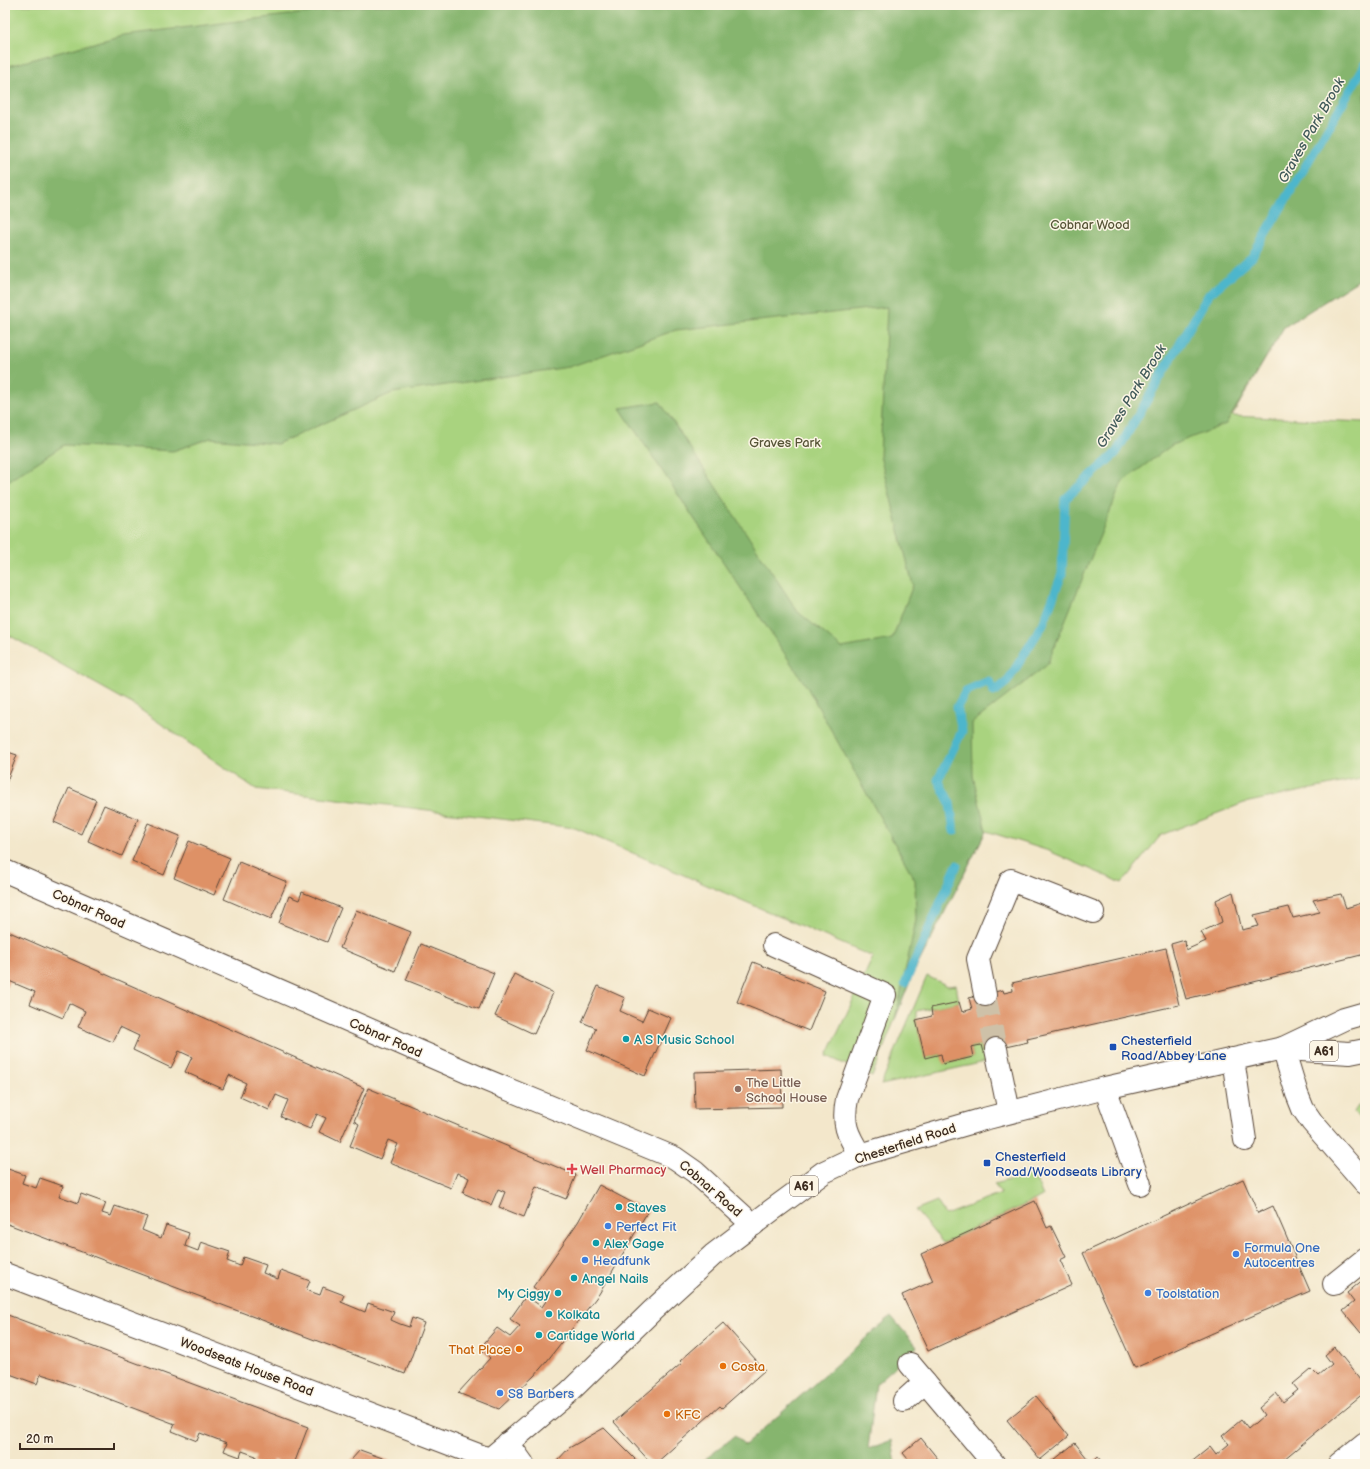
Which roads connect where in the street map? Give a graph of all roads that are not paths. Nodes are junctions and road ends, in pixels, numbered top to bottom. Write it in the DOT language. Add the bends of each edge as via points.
graph roads {
  1 [pos="5,871"];
  2 [pos="1093,912"];
  3 [pos="774,945"];
  4 [pos="985,995"];
  5 [pos="1365,1013"];
  6 [pos="1284,1048"];
  7 [pos="996,1049"];
  8 [pos="1365,1050"];
  9 [pos="1233,1060"];
  10 [pos="1105,1088"];
  11 [pos="1009,1112"];
  12 [pos="1245,1140"];
  13 [pos="860,1155"];
  14 [pos="1365,1183"];
  15 [pos="1140,1184"];
  16 [pos="753,1225"];
  17 [pos="1365,1259"];
  18 [pos="5,1274"];
  19 [pos="1334,1284"];
  20 [pos="910,1364"];
  21 [pos="925,1382"];
  22 [pos="904,1401"];
  23 [pos="1365,1442"];
  24 [pos="508,1443"];
  25 [pos="487,1461"];
  26 [pos="523,1464"];
  27 [pos="994,1464"];
  28 [pos="1339,1464"];
  1 -- 16 [label="main road, Cobnar Road" via="469,1073 675,1158 695,1172"];
  2 -- 4 [label="main road" via="1010,880 978,959"];
  3 -- 13 [label="main road" via="885,995 847,1099 844,1116 849,1138"];
  5 -- 6 [label="main road, Chesterfield Road / A61" via="1344,1019"];
  6 -- 8 [label="main road, Chesterfield Road / A61" via="1350,1053"];
  6 -- 9 [label="main road, Chesterfield Road / A61"];
  6 -- 14 [label="main road" via="1303,1110"];
  7 -- 11 [label="main road"];
  9 -- 10 [label="main road, Chesterfield Road / A61"];
  9 -- 12 [label="main road"];
  10 -- 11 [label="main road, Chesterfield Road / A61"];
  10 -- 15 [label="main road"];
  11 -- 13 [label="main road, Chesterfield Road / A61"];
  13 -- 16 [label="main road, Chesterfield Road / A61" via="824,1172"];
  16 -- 24 [label="main road, Chesterfield Road / A61" via="713,1255 568,1393"];
  17 -- 19 [label="main road"];
  18 -- 25 [label="main road, Woodseats House Road"];
  20 -- 21 [label="main road"];
  21 -- 22 [label="main road"];
  21 -- 27 [label="main road"];
  23 -- 28 [label="main road"];
  24 -- 25 [label="main road, Chesterfield Road / A61"];
  24 -- 26 [label="main road"];
}
